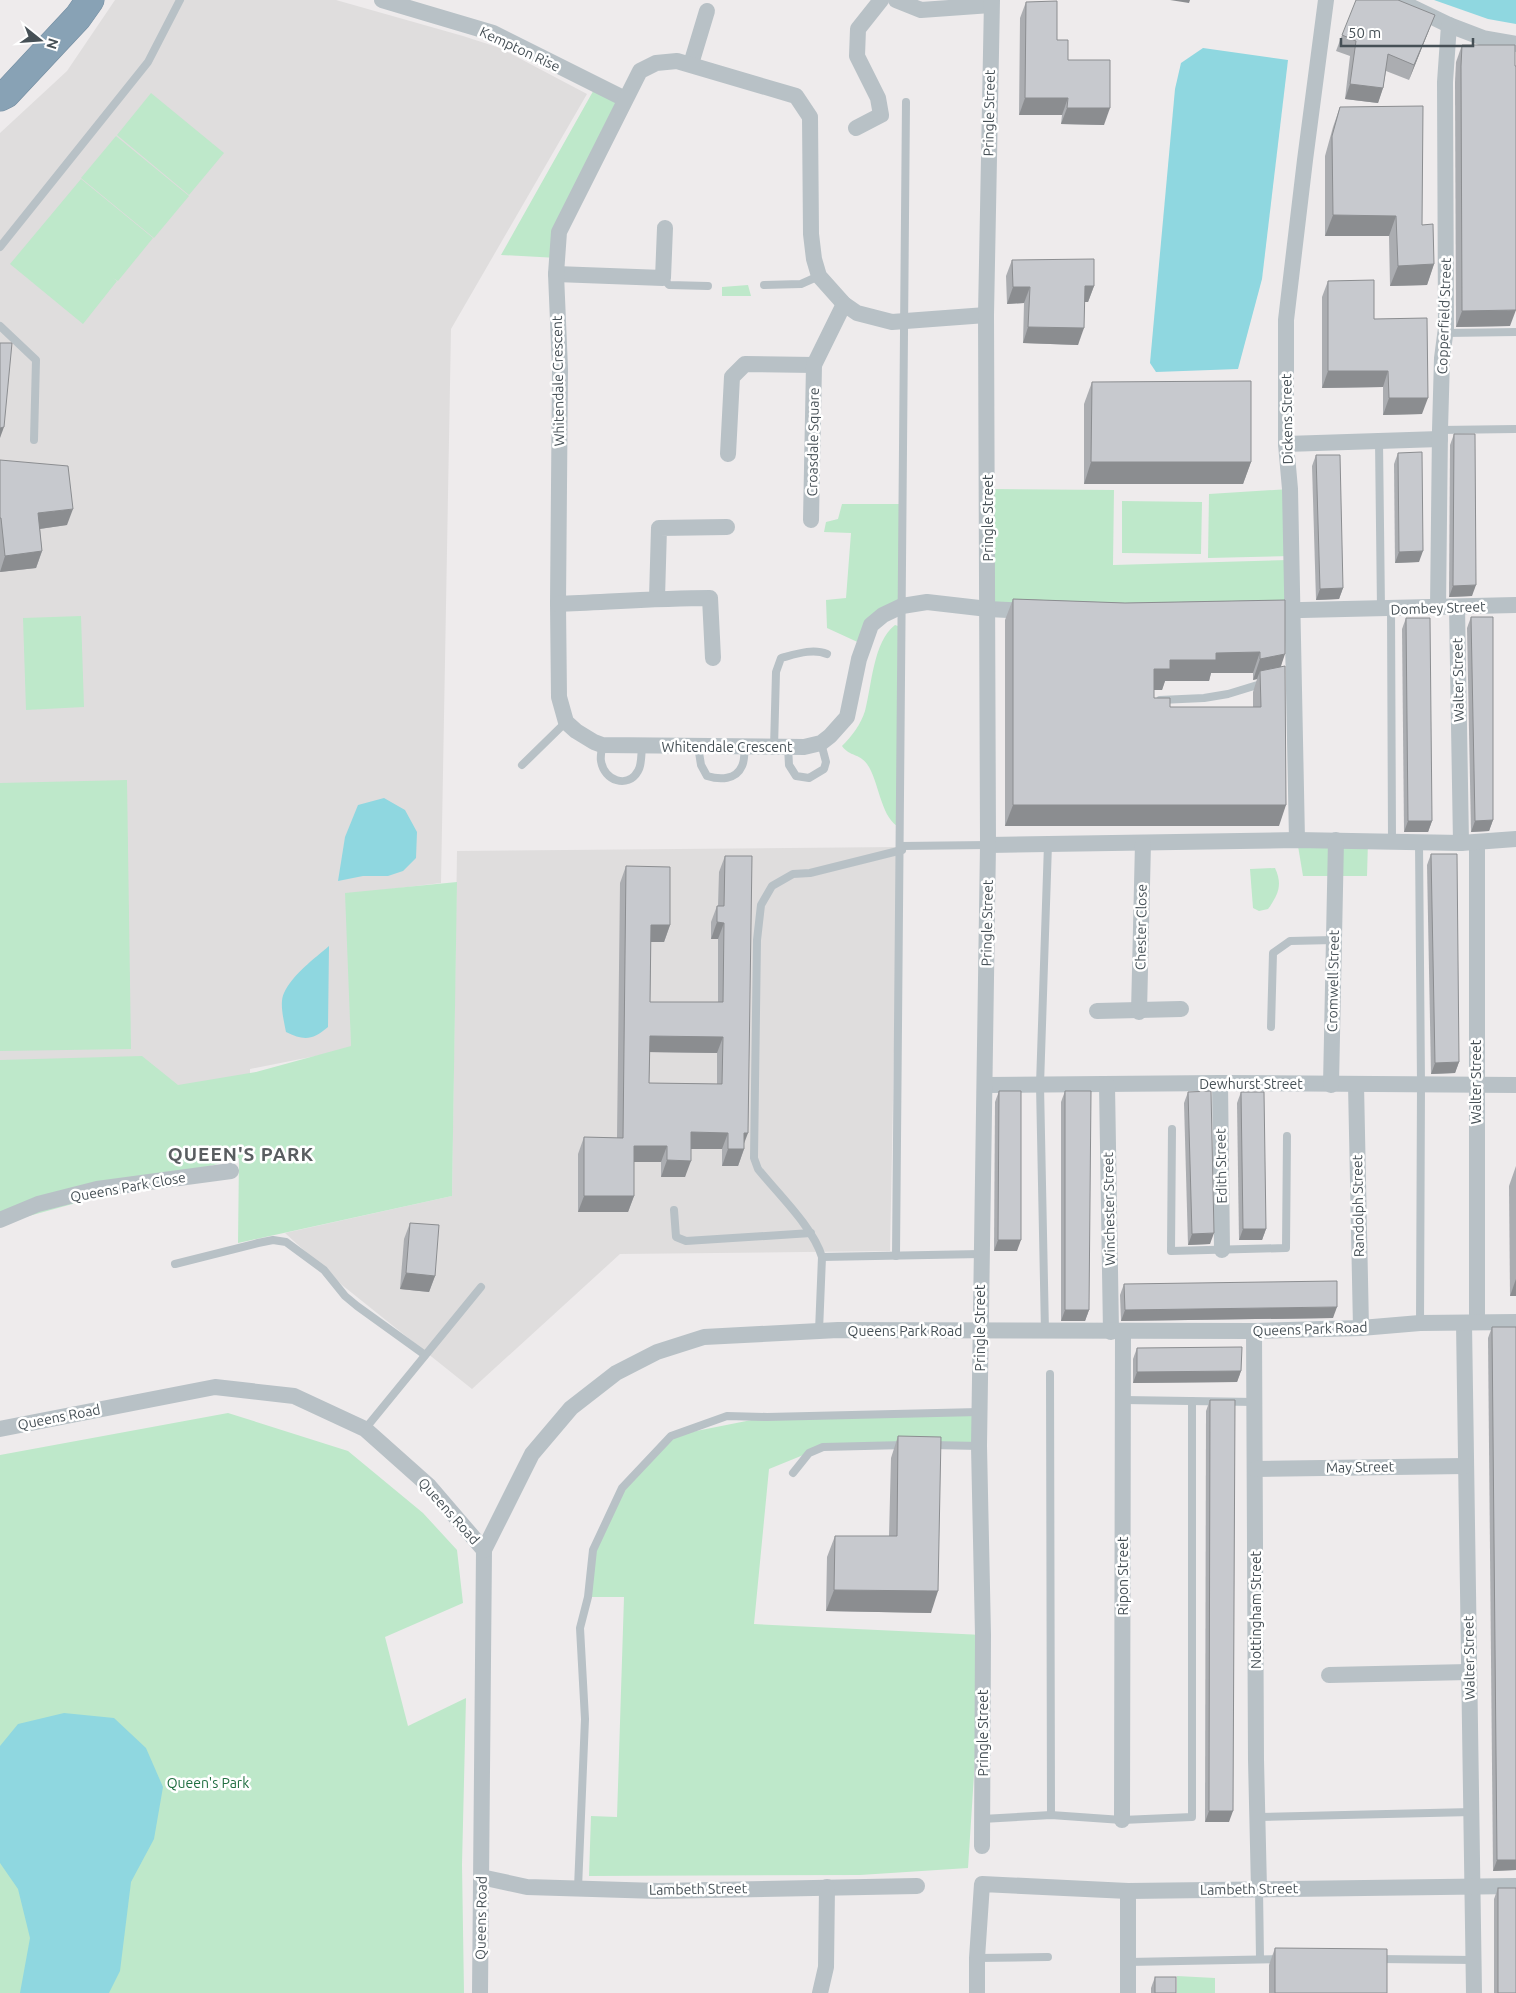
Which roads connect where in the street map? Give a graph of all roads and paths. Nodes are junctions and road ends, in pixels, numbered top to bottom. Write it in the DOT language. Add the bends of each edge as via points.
graph roads {
  1 [pos="90,0"];
  2 [pos="180,0"];
  3 [pos="382,0"];
  4 [pos="881,0"];
  5 [pos="896,0"];
  6 [pos="1326,0"];
  7 [pos="1397,0"];
  8 [pos="992,3"];
  9 [pos="707,11"];
  10 [pos="1449,25"];
  11 [pos="1516,44"];
  12 [pos="691,64"];
  13 [pos="0,97"];
  14 [pos="625,99"];
  15 [pos="906,102"];
  16 [pos="856,128"];
  17 [pos="665,228"];
  18 [pos="0,247"];
  19 [pos="556,274"];
  20 [pos="819,276"];
  21 [pos="663,278"];
  22 [pos="764,285"];
  23 [pos="708,286"];
  24 [pos="844,304"];
  25 [pos="986,315"];
  26 [pos="904,320"];
  27 [pos="0,326"];
  28 [pos="1516,332"];
  29 [pos="1446,333"];
  30 [pos="814,365"];
  31 [pos="1516,429"];
  32 [pos="1440,434"];
  33 [pos="34,440"];
  34 [pos="1379,441"];
  35 [pos="1286,444"];
  36 [pos="728,454"];
  37 [pos="811,520"];
  38 [pos="727,527"];
  39 [pos="657,598"];
  40 [pos="558,604"];
  41 [pos="902,606"];
  42 [pos="1516,606"];
  43 [pos="1457,607"];
  44 [pos="1438,608"];
  45 [pos="988,609"];
  46 [pos="1386,609"];
  47 [pos="1291,610"];
  48 [pos="1044,611"];
  49 [pos="1253,611"];
  50 [pos="827,654"];
  51 [pos="713,658"];
  52 [pos="1272,681"];
  53 [pos="1160,700"];
  54 [pos="566,722"];
  55 [pos="820,743"];
  56 [pos="602,745"];
  57 [pos="698,746"];
  58 [pos="745,746"];
  59 [pos="642,747"];
  60 [pos="781,747"];
  61 [pos="522,766"];
  62 [pos="1516,839"];
  63 [pos="1297,840"];
  64 [pos="1344,840"];
  65 [pos="1392,841"];
  66 [pos="1418,842"];
  67 [pos="1469,842"];
  68 [pos="1143,843"];
  69 [pos="1048,844"];
  70 [pos="988,845"];
  71 [pos="902,848"];
  72 [pos="1334,940"];
  73 [pos="1181,1009"];
  74 [pos="1097,1011"];
  75 [pos="1139,1012"];
  76 [pos="1271,1027"];
  77 [pos="1220,1083"];
  78 [pos="1356,1084"];
  79 [pos="1421,1084"];
  80 [pos="1476,1084"];
  81 [pos="1516,1084"];
  82 [pos="985,1085"];
  83 [pos="1040,1085"];
  84 [pos="1107,1085"];
  85 [pos="1331,1085"];
  86 [pos="1172,1129"];
  87 [pos="1287,1136"];
  88 [pos="230,1170"];
  89 [pos="674,1210"];
  90 [pos="0,1220"];
  91 [pos="811,1233"];
  92 [pos="1222,1250"];
  93 [pos="981,1254"];
  94 [pos="896,1256"];
  95 [pos="822,1257"];
  96 [pos="175,1264"];
  97 [pos="481,1287"];
  98 [pos="1470,1322"];
  99 [pos="1516,1322"];
  100 [pos="1420,1323"];
  101 [pos="1361,1328"];
  102 [pos="819,1331"];
  103 [pos="980,1331"];
  104 [pos="1254,1331"];
  105 [pos="1045,1332"];
  106 [pos="1117,1332"];
  107 [pos="426,1355"];
  108 [pos="1050,1374"];
  109 [pos="1124,1400"];
  110 [pos="1192,1401"];
  111 [pos="1255,1402"];
  112 [pos="979,1412"];
  113 [pos="0,1429"];
  114 [pos="365,1429"];
  115 [pos="911,1445"];
  116 [pos="920,1445"];
  117 [pos="979,1446"];
  118 [pos="1465,1466"];
  119 [pos="1255,1468"];
  120 [pos="794,1473"];
  121 [pos="484,1550"];
  122 [pos="1469,1672"];
  123 [pos="1329,1675"];
  124 [pos="1472,1812"];
  125 [pos="1051,1815"];
  126 [pos="1257,1817"];
  127 [pos="982,1819"];
  128 [pos="1122,1820"];
  129 [pos="982,1846"];
  130 [pos="481,1877"];
  131 [pos="917,1886"];
  132 [pos="1516,1886"];
  133 [pos="826,1887"];
  134 [pos="1474,1887"];
  135 [pos="578,1888"];
  136 [pos="1259,1889"];
  137 [pos="1128,1891"];
  138 [pos="1048,1957"];
  139 [pos="977,1958"];
  140 [pos="1260,1959"];
  141 [pos="1289,1959"];
  142 [pos="1367,1959"];
  143 [pos="1475,1960"];
  144 [pos="1128,1962"];
  145 [pos="480,1993"];
  146 [pos="820,1993"];
  147 [pos="977,1993"];
  148 [pos="1128,1993"];
  149 [pos="1474,1993"];
  1 -- 13 [label="highway" via="78,17"];
  2 -- 18 [label="lane" via="148,62"];
  3 -- 14 [label="street, Kempton Rise" via="493,33"];
  4 -- 16 [label="street" via="858,30 857,56 878,98 881,115"];
  5 -- 8 [label="street" via="921,10"];
  6 -- 35 [label="street, Dickens Street" via="1286,320"];
  7 -- 10 [label="street"];
  8 -- 25 [label="street, Pringle Street"];
  9 -- 12 [label="street"];
  10 -- 11 [label="street" via="1483,38"];
  10 -- 29 [label="street, Copperfield Street" via="1445,82"];
  12 -- 14 [label="street, Whitendale Crescent" via="677,61 656,63 640,71"];
  12 -- 20 [label="street, Whitendale Crescent" via="796,96 810,117 811,234"];
  14 -- 19 [label="street, Whitendale Crescent" via="559,232"];
  15 -- 26 [label="lane"];
  17 -- 21 [label="street"];
  19 -- 21 [label="street"];
  19 -- 40 [label="street, Whitendale Crescent" via="560,369"];
  20 -- 22 [label="lane" via="801,284"];
  20 -- 24 [label="street"];
  21 -- 23 [label="lane" via="669,285"];
  24 -- 26 [label="street" via="857,313 892,322"];
  24 -- 30 [label="street, Croasdale Square"];
  25 -- 26 [label="street"];
  25 -- 45 [label="street, Pringle Street"];
  26 -- 41 [label="lane"];
  27 -- 33 [label="lane" via="36,360"];
  28 -- 29 [label="lane"];
  29 -- 32 [label="street, Copperfield Street" via="1442,358"];
  30 -- 36 [label="street" via="745,364 732,377"];
  30 -- 37 [label="street, Croasdale Square"];
  31 -- 32 [label="lane"];
  32 -- 34 [label="street"];
  32 -- 44 [label="street, Copperfield Street"];
  34 -- 35 [label="street"];
  34 -- 46 [label="lane"];
  35 -- 47 [label="street, Dickens Street" via="1290,489"];
  38 -- 39 [label="street" via="659,528"];
  39 -- 40 [label="street"];
  39 -- 51 [label="street" via="710,598"];
  40 -- 54 [label="street, Whitendale Crescent" via="559,697"];
  41 -- 45 [label="street" via="927,602"];
  41 -- 55 [label="street" via="882,615 871,625 859,659 846,717"];
  41 -- 71 [label="lane"];
  42 -- 43 [label="street, Dombey Street"];
  43 -- 44 [label="street, Dombey Street"];
  43 -- 67 [label="street, Walter Street"];
  44 -- 46 [label="street, Dombey Street"];
  45 -- 48 [label="street"];
  45 -- 70 [label="street, Pringle Street"];
  46 -- 47 [label="street, Dombey Street"];
  46 -- 65 [label="lane"];
  47 -- 49 [label="street, Dombey Street"];
  47 -- 63 [label="street, Dickens Street" via="1289,679"];
  50 -- 60 [label="lane" via="804,652 781,658 776,672"];
  52 -- 53 [label="lane" via="1228,694"];
  54 -- 56 [label="street, Whitendale Crescent"];
  54 -- 61 [label="lane"];
  55 -- 60 [label="street, Whitendale Crescent"];
  55 -- 60 [label="lane" via="826,762 824,769 809,778 796,776"];
  56 -- 59 [label="street, Whitendale Crescent"];
  56 -- 59 [label="lane" via="604,771 612,779 622,782 631,779 639,769"];
  57 -- 58 [label="street, Whitendale Crescent"];
  57 -- 58 [label="lane" via="704,771 719,780 732,777 742,766"];
  57 -- 59 [label="street, Whitendale Crescent"];
  58 -- 60 [label="street, Whitendale Crescent"];
  62 -- 67 [label="street"];
  63 -- 64 [label="street"];
  63 -- 68 [label="street"];
  64 -- 65 [label="street"];
  64 -- 72 [label="street, Cromwell Street" via="1335,878"];
  65 -- 66 [label="street"];
  66 -- 67 [label="street"];
  66 -- 79 [label="lane"];
  67 -- 80 [label="street, Walter Street"];
  68 -- 69 [label="street"];
  68 -- 75 [label="street, Chester Close"];
  69 -- 70 [label="street"];
  69 -- 83 [label="lane"];
  70 -- 71 [label="lane"];
  70 -- 82 [label="street, Pringle Street"];
  71 -- 91 [label="lane" via="810,873 793,874 772,886 761,905 757,940 754,1158 758,1169"];
  71 -- 94 [label="lane"];
  72 -- 76 [label="lane" via="1290,941 1273,953"];
  72 -- 85 [label="street, Cromwell Street"];
  73 -- 75 [label="street"];
  74 -- 75 [label="street"];
  77 -- 84 [label="street, Dewhurst Street"];
  77 -- 85 [label="street, Dewhurst Street"];
  77 -- 92 [label="street, Edith Street"];
  78 -- 79 [label="street, Dewhurst Street"];
  78 -- 85 [label="street, Dewhurst Street"];
  78 -- 101 [label="street, Randolph Street"];
  79 -- 80 [label="street, Dewhurst Street"];
  79 -- 100 [label="lane"];
  80 -- 81 [label="street, Dewhurst Street"];
  80 -- 98 [label="street, Walter Street" via="1477,1189"];
  82 -- 83 [label="street, Dewhurst Street"];
  82 -- 93 [label="street, Pringle Street"];
  83 -- 84 [label="street, Dewhurst Street"];
  83 -- 105 [label="lane"];
  84 -- 106 [label="street, Winchester Street"];
  86 -- 92 [label="lane" via="1171,1251"];
  87 -- 92 [label="lane" via="1286,1248"];
  88 -- 90 [label="street, Queens Park Close" via="96,1189 38,1204"];
  89 -- 91 [label="lane" via="676,1237 686,1242"];
  91 -- 95 [label="lane"];
  93 -- 94 [label="lane"];
  93 -- 103 [label="street, Pringle Street"];
  94 -- 95 [label="lane"];
  95 -- 102 [label="lane"];
  96 -- 107 [label="lane" via="258,1243 286,1242 324,1270 356,1306"];
  97 -- 107 [label="lane"];
  98 -- 99 [label="street, Queens Park Road"];
  98 -- 100 [label="street, Queens Park Road"];
  98 -- 118 [label="street, Walter Street"];
  100 -- 101 [label="street, Queens Park Road"];
  101 -- 104 [label="street, Queens Park Road"];
  102 -- 103 [label="street, Queens Park Road"];
  102 -- 121 [label="street, Queens Park Road" via="704,1337 657,1352 616,1373 571,1408 532,1454"];
  103 -- 105 [label="street, Queens Park Road"];
  103 -- 112 [label="street, Pringle Street"];
  104 -- 106 [label="street, Queens Park Road"];
  104 -- 111 [label="street, Nottingham Street"];
  105 -- 106 [label="street, Queens Park Road"];
  106 -- 109 [label="street, Ripon Street"];
  107 -- 114 [label="lane"];
  108 -- 125 [label="lane"];
  109 -- 110 [label="lane"];
  109 -- 128 [label="street, Ripon Street"];
  110 -- 111 [label="lane"];
  110 -- 128 [label="lane" via="1192,1817"];
  111 -- 119 [label="street, Nottingham Street"];
  112 -- 117 [label="street, Pringle Street"];
  112 -- 135 [label="lane" via="727,1416 671,1436 622,1488 593,1550 588,1597 580,1628 585,1719"];
  113 -- 114 [label="street, Queens Road" via="215,1388 294,1396"];
  114 -- 121 [label="street, Queens Road" via="429,1486"];
  115 -- 120 [label="lane" via="823,1447 809,1453"];
  116 -- 117 [label="lane"];
  117 -- 127 [label="street, Pringle Street"];
  118 -- 119 [label="street, May Street"];
  118 -- 122 [label="street, Walter Street"];
  119 -- 126 [label="street, Nottingham Street"];
  121 -- 130 [label="street, Queens Road"];
  122 -- 123 [label="street"];
  122 -- 124 [label="street, Walter Street"];
  124 -- 126 [label="lane"];
  124 -- 134 [label="street, Walter Street"];
  125 -- 127 [label="lane"];
  125 -- 128 [label="lane"];
  126 -- 136 [label="street, Nottingham Street"];
  127 -- 129 [label="street, Pringle Street"];
  130 -- 135 [label="street, Lambeth Street" via="527,1887"];
  130 -- 145 [label="street, Queens Road"];
  131 -- 133 [label="street, Lambeth Street"];
  132 -- 134 [label="street, Lambeth Street"];
  133 -- 135 [label="street, Lambeth Street" via="658,1891"];
  133 -- 146 [label="street" via="826,1967"];
  134 -- 136 [label="street, Lambeth Street"];
  134 -- 143 [label="street, Walter Street"];
  136 -- 137 [label="street, Lambeth Street"];
  136 -- 140 [label="lane"];
  137 -- 139 [label="street, Lambeth Street" via="982,1884"];
  137 -- 144 [label="street"];
  138 -- 139 [label="lane"];
  139 -- 147 [label="street"];
  140 -- 141 [label="lane"];
  140 -- 144 [label="lane"];
  142 -- 143 [label="lane"];
  143 -- 149 [label="street, Walter Street"];
  144 -- 148 [label="street"];
}
